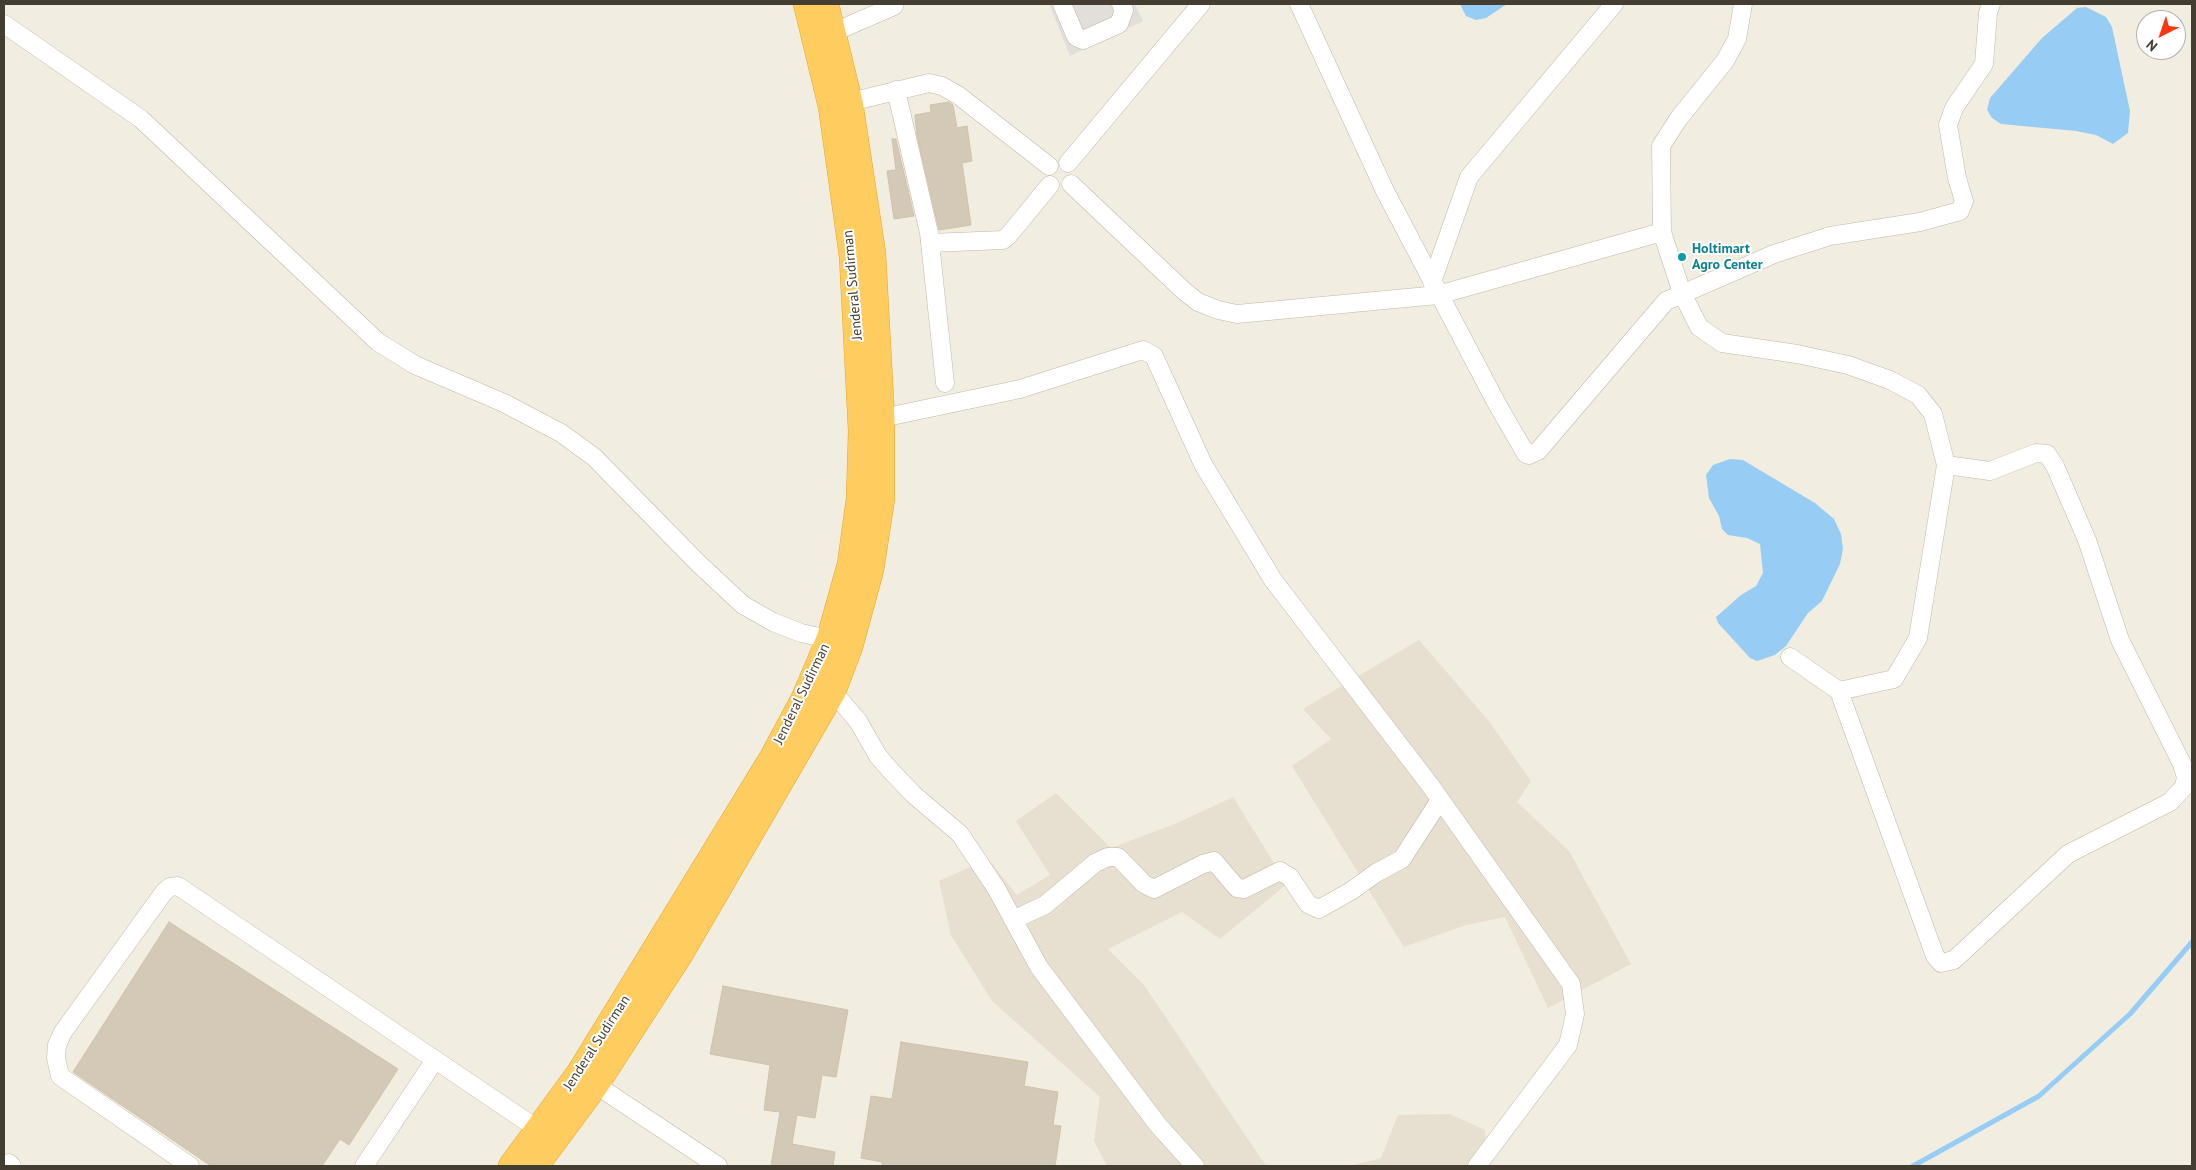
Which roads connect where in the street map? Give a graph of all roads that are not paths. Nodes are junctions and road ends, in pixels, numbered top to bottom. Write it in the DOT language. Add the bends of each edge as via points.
graph roads {
  1 [pos="806,4"];
  2 [pos="826,4"];
  3 [pos="1062,4"];
  4 [pos="1122,4"];
  5 [pos="1201,4"];
  6 [pos="1299,4"];
  7 [pos="1614,4"];
  8 [pos="1743,4"];
  9 [pos="1992,4"];
  10 [pos="894,6"];
  11 [pos="4,24"];
  12 [pos="834,32"];
  13 [pos="896,90"];
  14 [pos="840,105"];
  15 [pos="1068,163"];
  16 [pos="1049,166"];
  17 [pos="1071,184"];
  18 [pos="1050,185"];
  19 [pos="1662,232"];
  20 [pos="930,243"];
  21 [pos="1435,288"];
  22 [pos="1682,293"];
  23 [pos="945,383"];
  24 [pos="882,418"];
  25 [pos="1946,465"];
  26 [pos="829,639"];
  27 [pos="1790,657"];
  28 [pos="1839,691"];
  29 [pos="834,692"];
  30 [pos="1440,800"];
  31 [pos="1013,920"];
  32 [pos="435,1060"];
  33 [pos="596,1085"];
  34 [pos="539,1130"];
  35 [pos="190,1166"];
  36 [pos="364,1166"];
  37 [pos="511,1166"];
  38 [pos="536,1166"];
  39 [pos="718,1166"];
  40 [pos="1194,1166"];
  41 [pos="1477,1166"];
  1 -- 14 [label="highway, Jenderal Sudirman"];
  2 -- 12 [label="highway"];
  3 -- 4 [label="street" via="1076,37 1083,40 1119,24 1124,10"];
  5 -- 15 [label="street"];
  6 -- 21 [label="street" via="1385,191"];
  7 -- 21 [label="street" via="1469,177"];
  8 -- 19 [label="street" via="1737,40 1725,61 1661,146"];
  9 -- 22 [label="street" via="1988,13 1984,64 1954,108 1948,125 1964,201 1960,211 1920,222 1830,236 1774,254"];
  10 -- 12 [label="street"];
  11 -- 26 [label="street" via="141,120 378,342 416,365 504,403 561,433 594,457 743,605 773,622"];
  12 -- 14 [label="highway"];
  13 -- 14 [label="street"];
  13 -- 16 [label="street" via="929,83 949,89"];
  13 -- 20 [label="street"];
  14 -- 24 [label="highway" via="873,253"];
  14 -- 26 [label="highway, Jenderal Sudirman" via="861,431 860,498 850,564"];
  15 -- 16 [label="street" via="1060,161"];
  15 -- 17 [label="street" via="1074,171"];
  16 -- 18 [label="street" via="1046,178"];
  17 -- 18 [label="street" via="1063,189"];
  17 -- 21 [label="street" via="1184,291 1198,302 1218,310 1236,314"];
  18 -- 20 [label="street" via="1003,240"];
  19 -- 21 [label="street"];
  19 -- 22 [label="street"];
  20 -- 23 [label="street"];
  21 -- 22 [label="street" via="1497,404 1529,455 1538,451 1666,301"];
  22 -- 25 [label="street" via="1699,327 1722,343 1848,365 1890,380 1918,395 1933,414"];
  24 -- 29 [label="highway" via="882,499 871,570"];
  24 -- 30 [label="street" via="1020,389 1143,350 1150,353 1158,361 1203,464 1273,580"];
  25 -- 28 [label="street" via="1918,638 1894,679"];
  25 -- 28 [label="street" via="1990,472 2036,453 2047,454 2087,540 2120,640 2182,764 2186,778 2184,787 2170,802 2068,854 1954,960 1941,963 1935,956"];
  26 -- 34 [label="highway, Jenderal Sudirman" via="804,698 768,764 584,1064"];
  27 -- 28 [label="street"];
  29 -- 31 [label="street" via="891,771 960,834"];
  29 -- 33 [label="highway" via="680,955"];
  30 -- 31 [label="street" via="1402,859 1320,909 1308,904 1290,877 1280,871 1244,889 1237,888 1214,861 1154,889 1144,884 1118,857 1108,857 1045,905"];
  30 -- 41 [label="street" via="1571,984 1574,996 1572,1031 1562,1056"];
  31 -- 40 [label="street" via="1038,967 1158,1125"];
  32 -- 34 [label="street"];
  32 -- 35 [label="street" via="178,886 170,887 63,1032 56,1058 60,1076"];
  32 -- 36 [label="street"];
  33 -- 38 [label="highway"];
  33 -- 39 [label="street"];
  34 -- 37 [label="highway, Jenderal Sudirman"];
}
